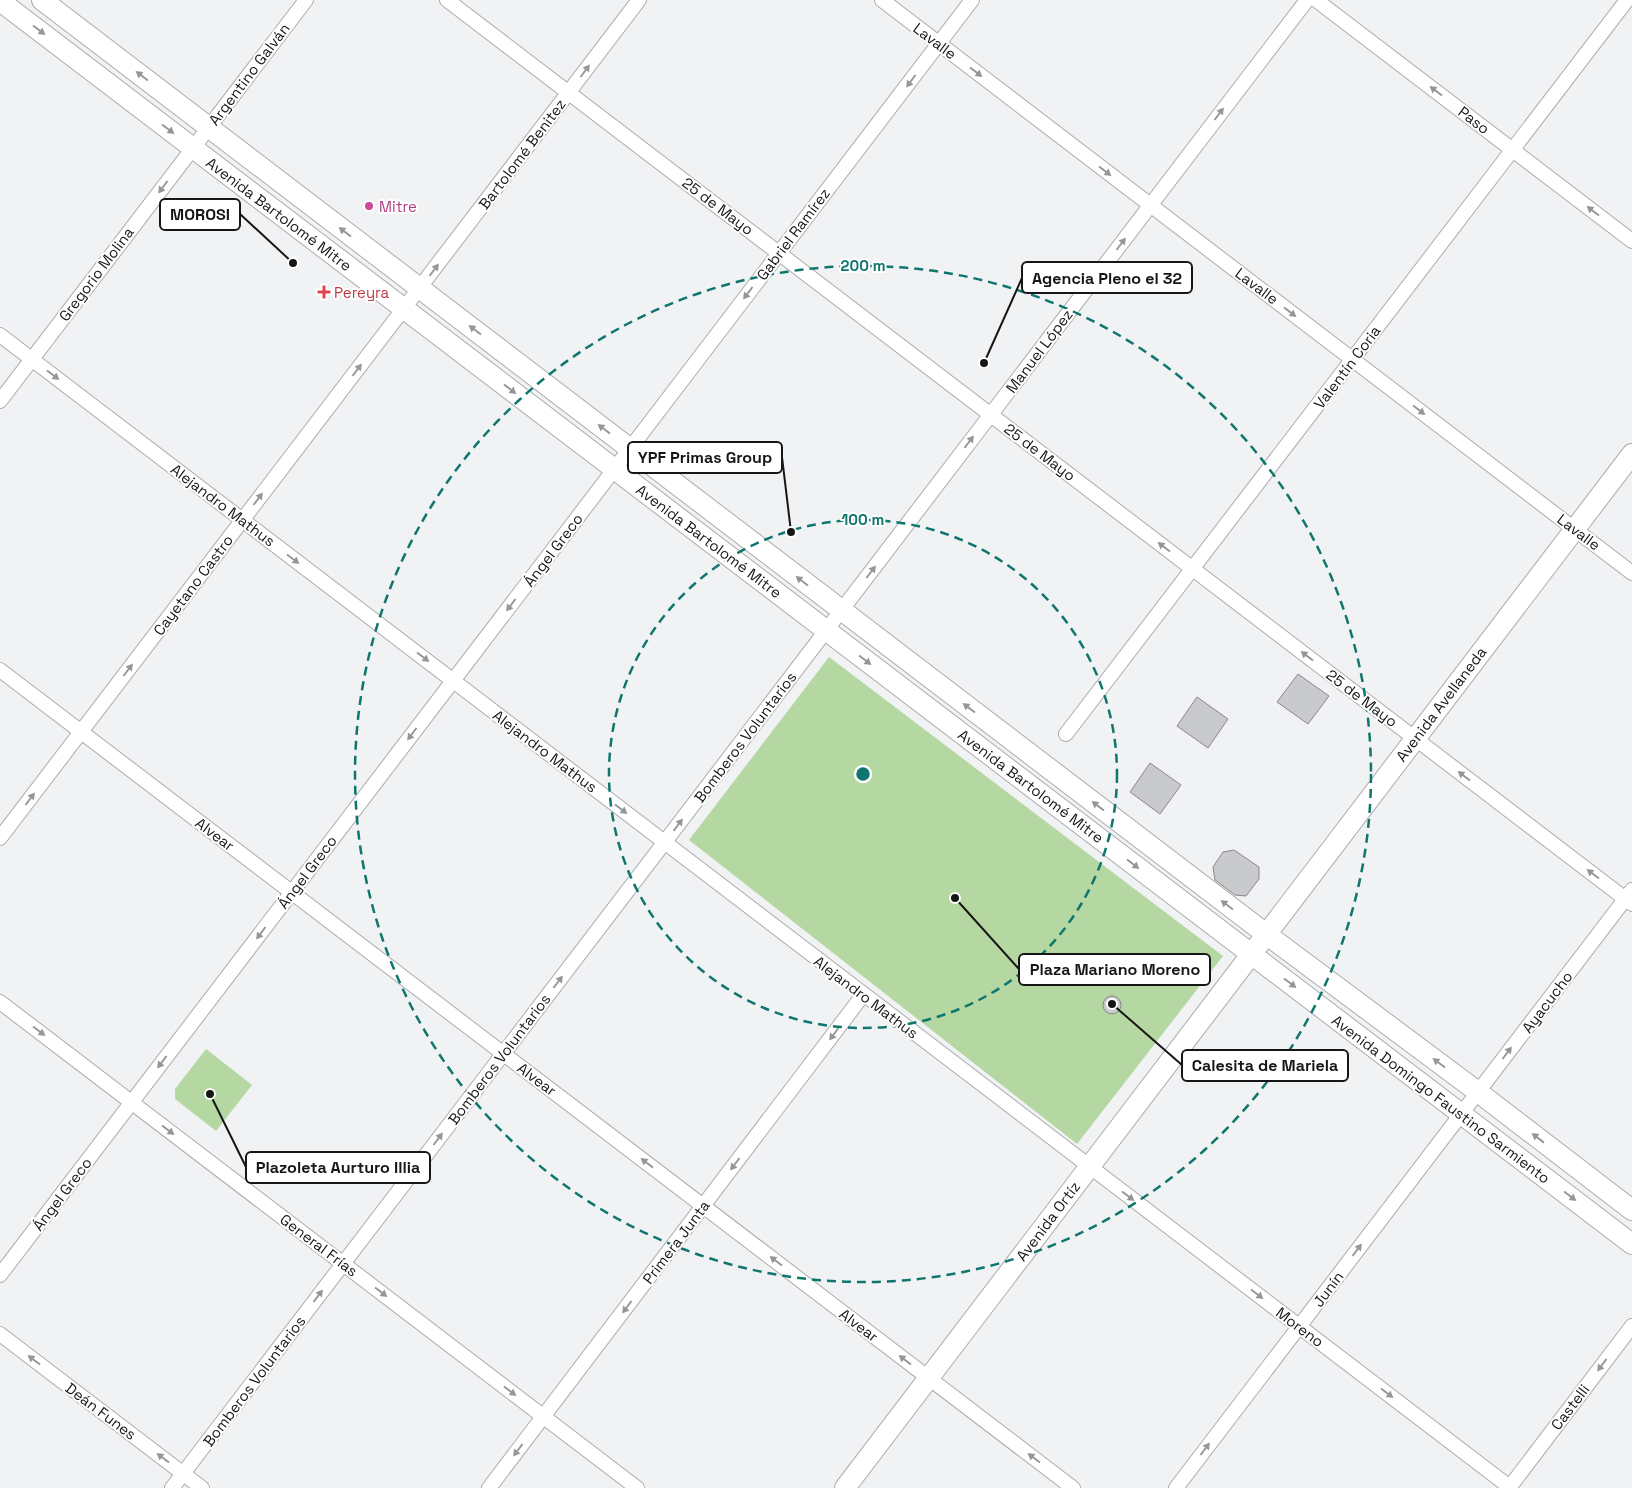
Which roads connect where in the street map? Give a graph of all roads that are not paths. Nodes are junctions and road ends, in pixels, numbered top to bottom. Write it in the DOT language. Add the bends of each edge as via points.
graph roads {
  1 [pos="42,0"];
  2 [pos="306,0"];
  3 [pos="447,0"];
  4 [pos="639,0"];
  5 [pos="882,0"];
  6 [pos="972,0"];
  7 [pos="1307,0"];
  8 [pos="1316,0"];
  9 [pos="1627,0"];
  10 [pos="0,1"];
  11 [pos="939,44"];
  12 [pos="569,92"];
  13 [pos="208,127"];
  14 [pos="193,148"];
  15 [pos="1513,150"];
  16 [pos="1150,205"];
  17 [pos="1632,240"];
  18 [pos="779,253"];
  19 [pos="419,288"];
  20 [pos="404,308"];
  21 [pos="0,335"];
  22 [pos="32,359"];
  23 [pos="1353,360"];
  24 [pos="0,401"];
  25 [pos="991,414"];
  26 [pos="630,449"];
  27 [pos="1632,454"];
  28 [pos="614,469"];
  29 [pos="243,520"];
  30 [pos="1575,529"];
  31 [pos="1193,569"];
  32 [pos="1632,572"];
  33 [pos="841,610"];
  34 [pos="826,630"];
  35 [pos="0,670"];
  36 [pos="453,681"];
  37 [pos="81,732"];
  38 [pos="1066,734"];
  39 [pos="1415,738"];
  40 [pos="0,838"];
  41 [pos="665,842"];
  42 [pos="292,892"];
  43 [pos="1630,897"];
  44 [pos="1266,934"];
  45 [pos="1251,954"];
  46 [pos="863,996"];
  47 [pos="0,1002"];
  48 [pos="504,1053"];
  49 [pos="1478,1092"];
  50 [pos="132,1102"];
  51 [pos="1461,1114"];
  52 [pos="1090,1166"];
  53 [pos="703,1206"];
  54 [pos="1632,1210"];
  55 [pos="1632,1244"];
  56 [pos="343,1264"];
  57 [pos="0,1275"];
  58 [pos="1299,1326"];
  59 [pos="1632,1326"];
  60 [pos="0,1334"];
  61 [pos="928,1378"];
  62 [pos="544,1416"];
  63 [pos="183,1474"];
  64 [pos="172,1488"];
  65 [pos="202,1488"];
  66 [pos="489,1488"];
  67 [pos="637,1488"];
  68 [pos="845,1488"];
  69 [pos="1073,1488"];
  70 [pos="1176,1488"];
  71 [pos="1510,1488"];
  13 -- 1 [label="main road, Avenida Bartolomé Mitre, one-way"];
  2 -- 13 [label="street, Argentino Galván"];
  3 -- 12 [label="street, 25 de Mayo"];
  12 -- 4 [label="street, Bartolomé Benitez, one-way"];
  5 -- 11 [label="street, Lavalle"];
  6 -- 11 [label="street, Gabriel Ramírez"];
  16 -- 7 [label="street, Manuel López, one-way"];
  15 -- 8 [label="street, Paso, one-way"];
  9 -- 15 [label="street, Valentín Coria"];
  10 -- 14 [label="main road, Avenida Bartolomé Mitre, one-way"];
  11 -- 16 [label="street, Lavalle, one-way"];
  11 -- 18 [label="street, Gabriel Ramírez, one-way"];
  12 -- 18 [label="street, 25 de Mayo"];
  19 -- 12 [label="street, Bartolomé Benitez, one-way"];
  13 -- 14 [label="street, Argentino Galván"];
  19 -- 13 [label="main road, Avenida Bartolomé Mitre, one-way"];
  14 -- 20 [label="main road, Avenida Bartolomé Mitre"];
  14 -- 22 [label="street, Gregorio Molina, one-way"];
  17 -- 15 [label="street, Paso, one-way"];
  15 -- 23 [label="street, Valentín Coria"];
  16 -- 23 [label="street, Lavalle, one-way"];
  25 -- 16 [label="street, Manuel López, one-way"];
  18 -- 25 [label="street, 25 de Mayo"];
  18 -- 26 [label="street, Gabriel Ramírez, one-way"];
  19 -- 20 [label="street, Bartolomé Benitez"];
  26 -- 19 [label="main road, Avenida Bartolomé Mitre, one-way"];
  20 -- 28 [label="main road, Avenida Bartolomé Mitre, one-way"];
  29 -- 20 [label="street, Cayetano Castro, one-way"];
  21 -- 22 [label="street, Alejandro Mathus"];
  22 -- 24 [label="street, Gregorio Molina"];
  22 -- 29 [label="street, Alejandro Mathus, one-way"];
  23 -- 30 [label="street, Lavalle, one-way"];
  23 -- 31 [label="street, Valentín Coria"];
  31 -- 25 [label="street, 25 de Mayo, one-way"];
  33 -- 25 [label="street, Manuel López, one-way"];
  26 -- 28 [label="street, Gabriel Ramírez"];
  33 -- 26 [label="main road, Avenida Bartolomé Mitre, one-way"];
  27 -- 30 [label="main road, Avenida Avellaneda"];
  28 -- 34 [label="main road, Avenida Bartolomé Mitre"];
  28 -- 36 [label="street, Ángel Greco, one-way"];
  29 -- 36 [label="street, Alejandro Mathus, one-way"];
  37 -- 29 [label="street, Cayetano Castro, one-way"];
  30 -- 32 [label="street, Lavalle"];
  30 -- 39 [label="main road, Avenida Avellaneda"];
  31 -- 38 [label="street, Valentín Coria"];
  39 -- 31 [label="street, 25 de Mayo, one-way"];
  33 -- 34 [label="street, Manuel López"];
  44 -- 33 [label="main road, Avenida Bartolomé Mitre, one-way"];
  41 -- 34 [label="street, Bomberos Voluntarios, one-way"];
  34 -- 45 [label="main road, Avenida Bartolomé Mitre, one-way"];
  35 -- 37 [label="street, Alvear"];
  36 -- 41 [label="street, Alejandro Mathus, one-way"];
  36 -- 42 [label="street, Ángel Greco, one-way"];
  40 -- 37 [label="street, Cayetano Castro, one-way"];
  37 -- 42 [label="street, Alvear"];
  43 -- 39 [label="street, 25 de Mayo, one-way"];
  39 -- 44 [label="main road, Avenida Avellaneda"];
  41 -- 46 [label="street, Alejandro Mathus"];
  48 -- 41 [label="street, Bomberos Voluntarios, one-way"];
  42 -- 48 [label="street, Alvear"];
  42 -- 50 [label="street, Ángel Greco, one-way"];
  49 -- 43 [label="street, Ayacucho, one-way"];
  44 -- 45 [label="main road, Avenida Avellaneda"];
  49 -- 44 [label="main road, Avenida Domingo Faustino Sarmiento, one-way"];
  45 -- 51 [label="main road, Avenida Domingo Faustino Sarmiento, one-way"];
  45 -- 52 [label="main road, Avenida Ortíz"];
  46 -- 52 [label="street, Alejandro Mathus"];
  46 -- 53 [label="street, Primera Junta, one-way"];
  47 -- 50 [label="street, General Frías, one-way"];
  53 -- 48 [label="street, Alvear, one-way"];
  56 -- 48 [label="street, Bomberos Voluntarios, one-way"];
  49 -- 51 [label="street, Ayacucho"];
  54 -- 49 [label="main road, Avenida Domingo Faustino Sarmiento, one-way"];
  50 -- 56 [label="street, General Frías, one-way"];
  50 -- 57 [label="street, Ángel Greco"];
  51 -- 55 [label="main road, Avenida Domingo Faustino Sarmiento, one-way"];
  58 -- 51 [label="street, Junín, one-way"];
  52 -- 58 [label="street, Moreno, one-way"];
  52 -- 61 [label="main road, Avenida Ortíz"];
  61 -- 53 [label="street, Alvear, one-way"];
  53 -- 62 [label="street, Primera Junta, one-way"];
  56 -- 62 [label="street, General Frías, one-way"];
  63 -- 56 [label="street, Bomberos Voluntarios, one-way"];
  70 -- 58 [label="street, Junín, one-way"];
  58 -- 71 [label="street, Moreno, one-way"];
  59 -- 71 [label="street, Castelli, one-way"];
  63 -- 60 [label="street, Deán Funes, one-way"];
  61 -- 68 [label="main road, Avenida Ortíz"];
  69 -- 61 [label="street, Alvear, one-way"];
  62 -- 66 [label="street, Primera Junta, one-way"];
  62 -- 67 [label="street, General Frías"];
  63 -- 64 [label="street, Bomberos Voluntarios"];
  63 -- 65 [label="street, Deán Funes"];
}
